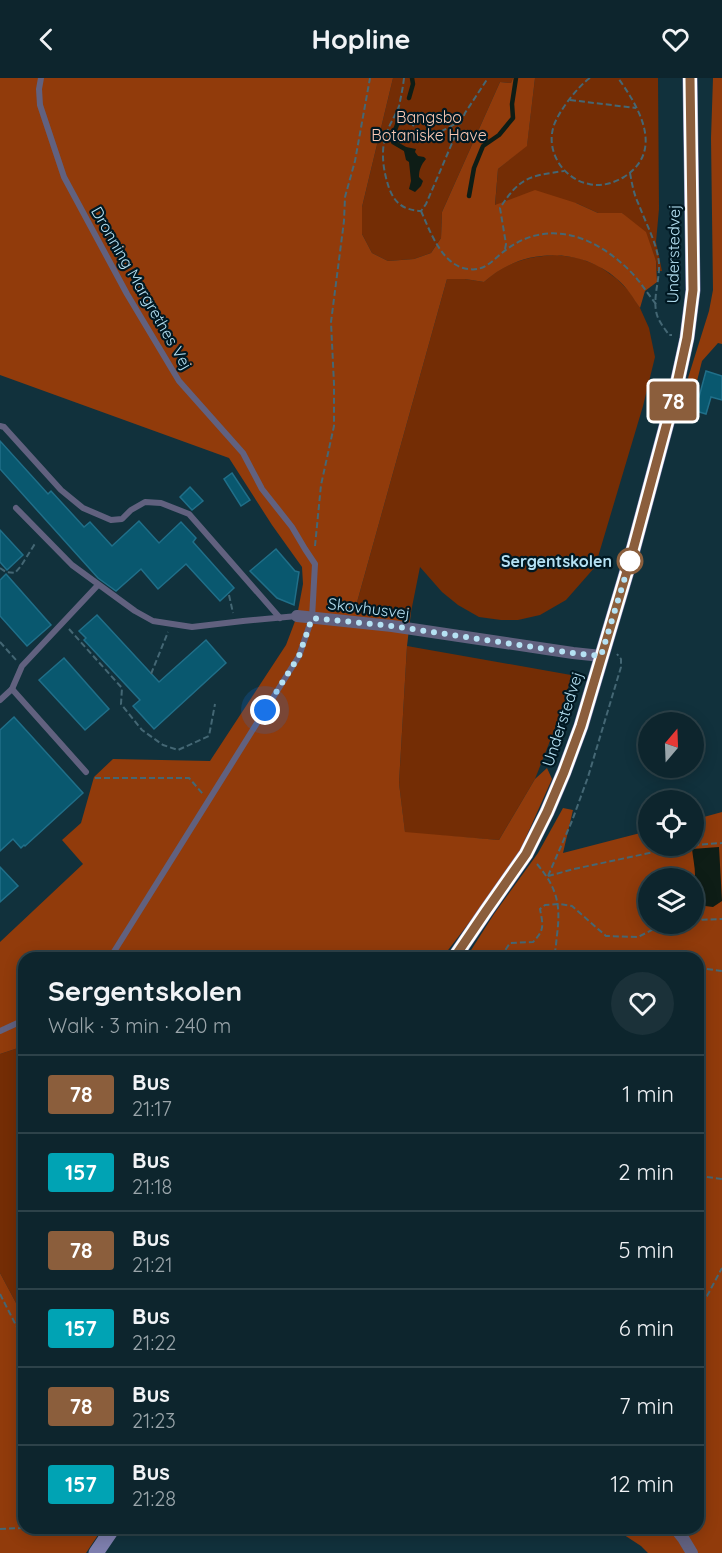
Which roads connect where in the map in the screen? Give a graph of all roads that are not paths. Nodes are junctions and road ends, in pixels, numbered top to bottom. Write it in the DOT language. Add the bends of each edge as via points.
graph roads {
  1 [pos="40,78"];
  2 [pos="690,78"];
  3 [pos="0,426"];
  4 [pos="16,508"];
  5 [pos="98,585"];
  6 [pos="297,616"];
  7 [pos="280,618"];
  8 [pos="312,618"];
  9 [pos="601,656"];
  10 [pos="12,689"];
  11 [pos="0,700"];
  12 [pos="86,772"];
  13 [pos="114,952"];
  14 [pos="458,952"];
  15 [pos="18,1023"];
  16 [pos="0,1031"];
  17 [pos="109,1534"];
  18 [pos="680,1534"];
  19 [pos="96,1553"];
  20 [pos="692,1553"];
  1 -- 8 [label="lane, Dronning Margrethes Vej" via="40,105 64,177 127,294 179,381 243,453 262,489 315,564"];
  2 -- 9 [label="street, Understedvej" via="693,290 687,338 630,561"];
  3 -- 7 [label="lane" via="83,508 122,519 145,502 189,514"];
  4 -- 5 [label="lane" via="72,565"];
  5 -- 7 [label="lane" via="153,621 171,625 192,627"];
  5 -- 10 [label="lane" via="22,666"];
  6 -- 7 [label="lane"];
  6 -- 8 [label="street"];
  8 -- 9 [label="street, Skovhusvej"];
  8 -- 13 [label="lane, Skovhusvej" via="299,656"];
  9 -- 14 [label="street, Understedvej" via="581,726 547,812 526,854"];
  10 -- 11 [label="lane"];
  10 -- 12 [label="lane"];
  15 -- 16 [label="lane"];
  17 -- 19 [label="street"];
  18 -- 20 [label="street"];
}
